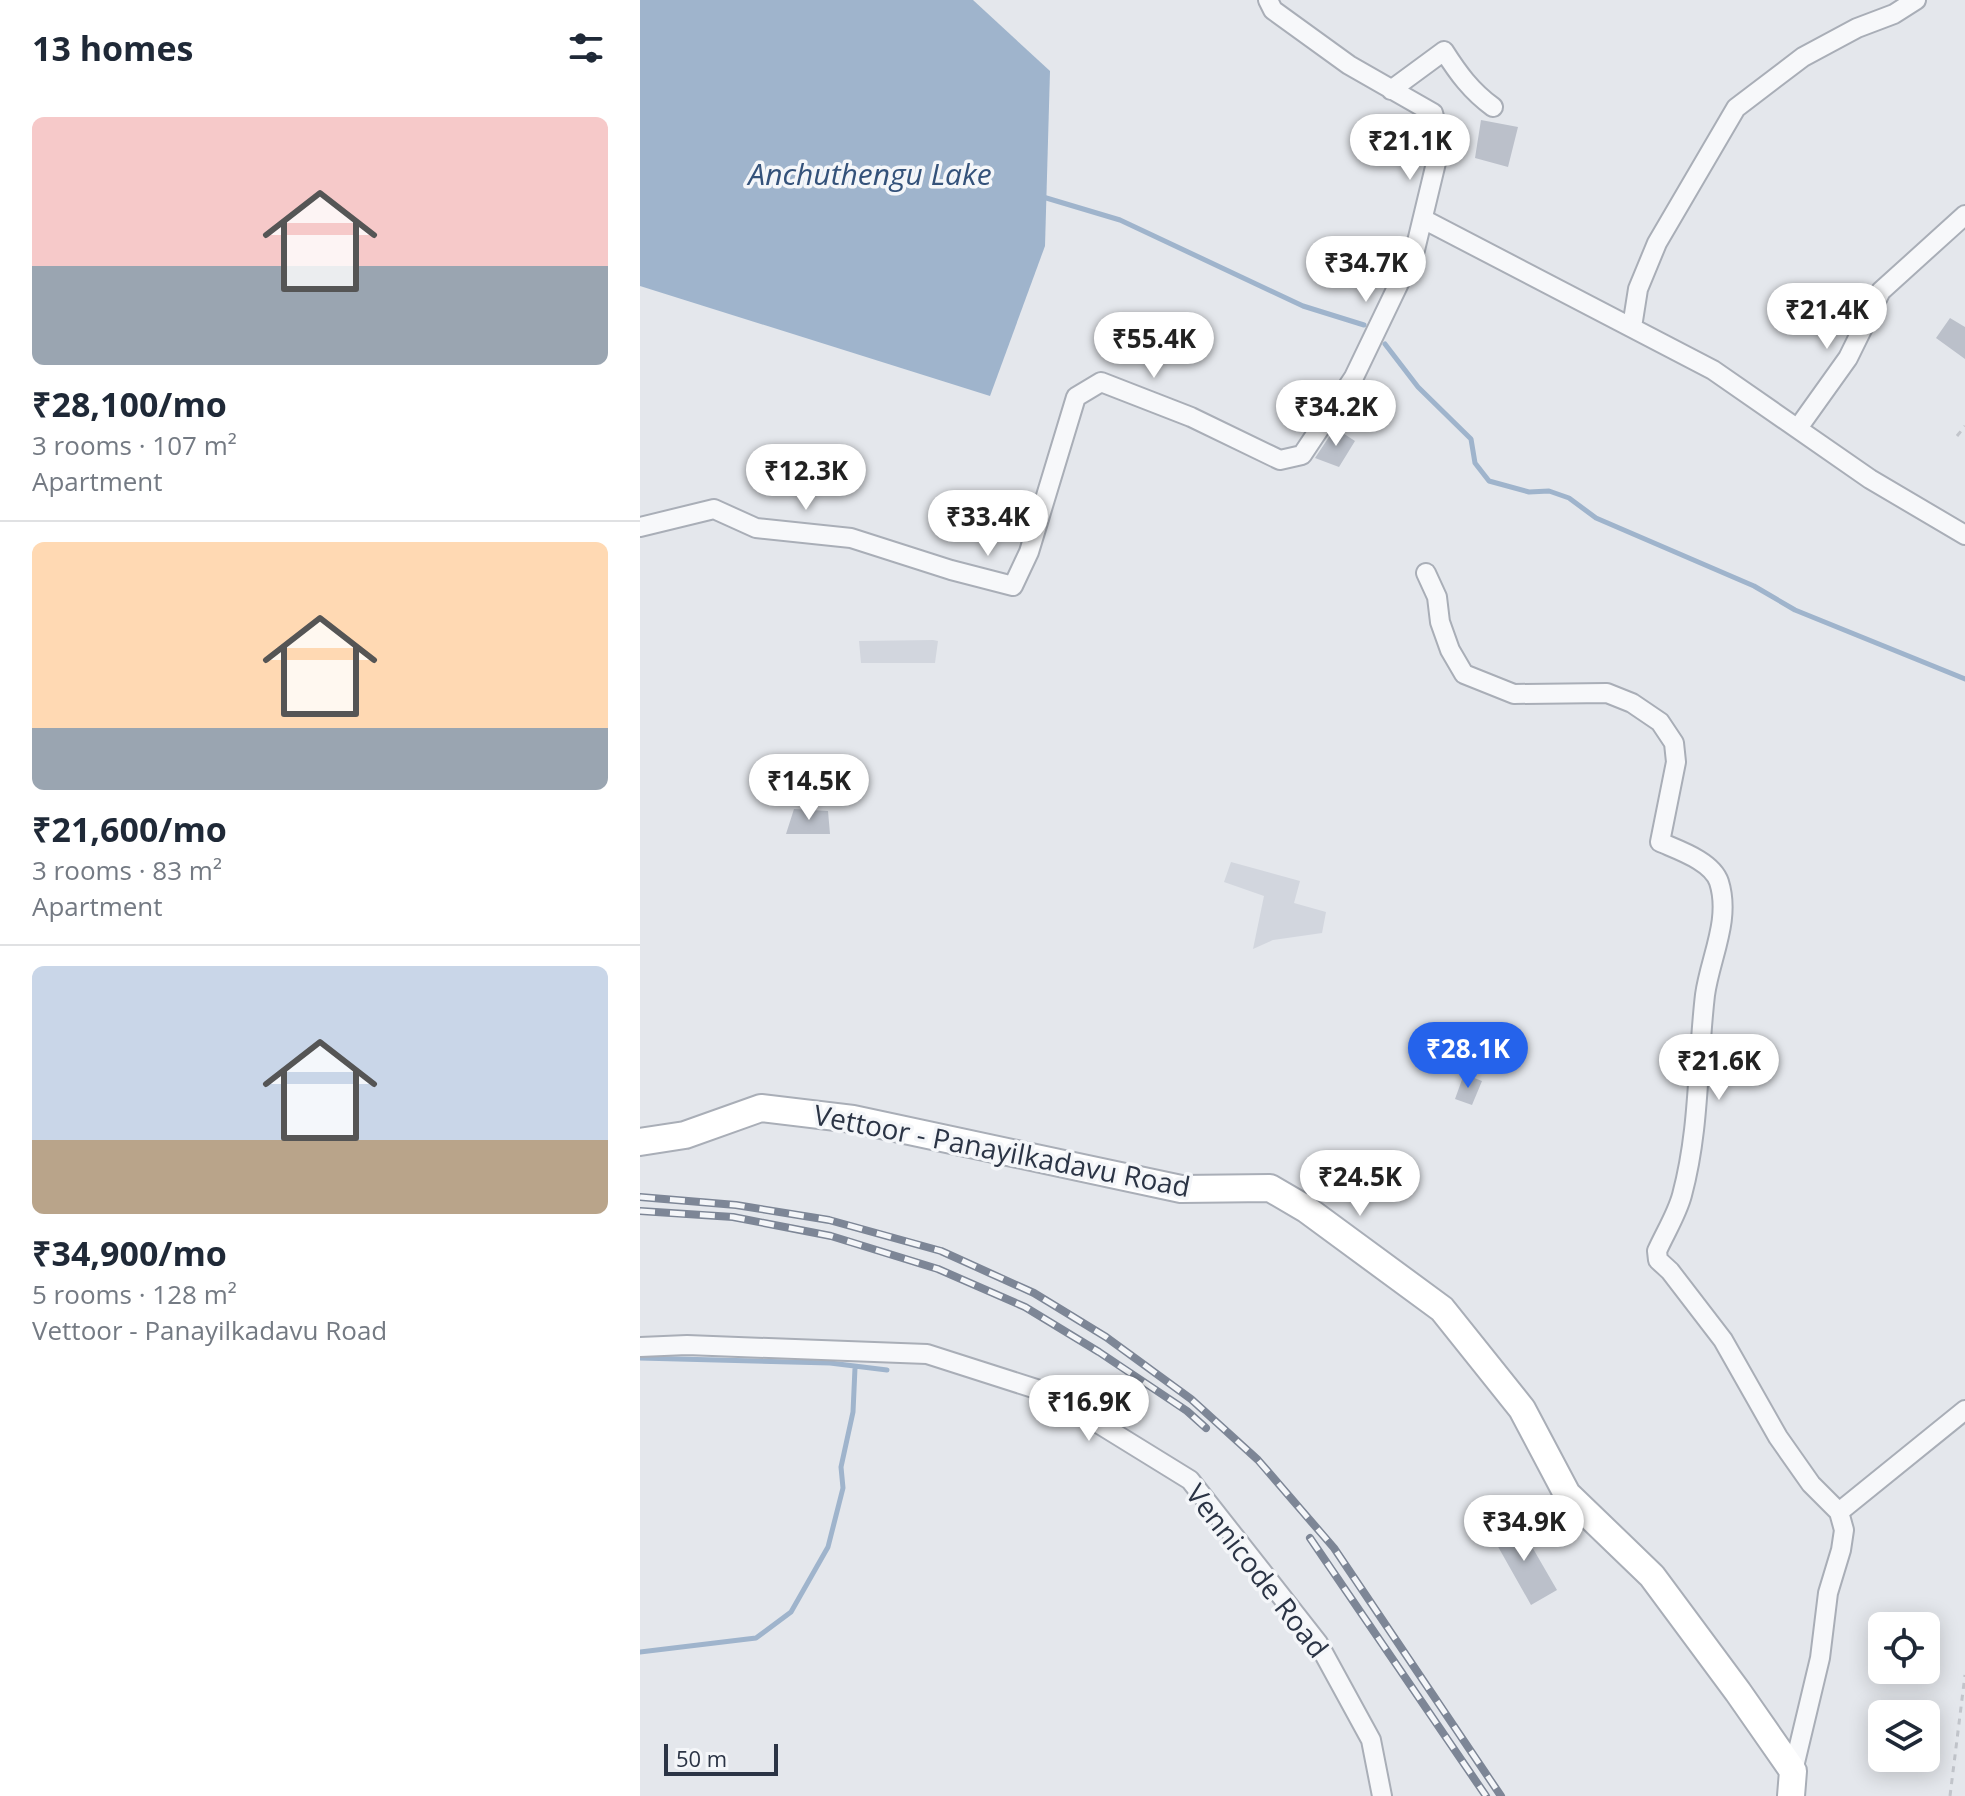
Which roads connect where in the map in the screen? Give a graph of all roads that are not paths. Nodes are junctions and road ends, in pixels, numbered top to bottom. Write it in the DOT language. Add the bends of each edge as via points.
graph roads {
  1 [pos="1268,0"];
  2 [pos="1916,0"];
  3 [pos="1391,90"];
  4 [pos="1493,107"];
  5 [pos="1965,215"];
  6 [pos="1423,219"];
  7 [pos="1632,327"];
  8 [pos="1798,428"];
  9 [pos="640,527"];
  10 [pos="1965,535"];
  11 [pos="1426,573"];
  12 [pos="640,1142"];
  13 [pos="640,1347"];
  14 [pos="1965,1410"];
  15 [pos="1839,1512"];
  16 [pos="1792,1784"];
  17 [pos="1382,1796"];
  1 -- 3 [label="street" via="1273,10"];
  2 -- 7 [label="street" via="1803,57 1736,108 1657,243 1638,289"];
  3 -- 4 [label="street" via="1444,51 1460,77"];
  3 -- 6 [label="street" via="1433,113 1441,142"];
  5 -- 8 [label="street" via="1881,291 1848,358"];
  6 -- 7 [label="street"];
  6 -- 9 [label="street" via="1415,250 1354,377 1302,455 1280,460 1101,382 1076,397 1029,552 1013,586 851,538 756,528 714,509"];
  7 -- 8 [label="street" via="1713,370"];
  8 -- 10 [label="street" via="1870,479"];
  11 -- 15 [label="street" via="1450,650 1464,674 1514,694 1607,693 1660,722 1674,743 1676,762 1660,842 1707,866 1719,880 1723,923 1705,995 1689,1159 1658,1260 1723,1340 1811,1484"];
  12 -- 16 [label="main road, Vettoor - Panayilkadavu Road" via="685,1135 761,1108 853,1119 1181,1189 1270,1188 1442,1309 1522,1409 1567,1494 1652,1576"];
  13 -- 17 [label="street, Vennicode Road" via="927,1354 1049,1393 1190,1480 1318,1643 1371,1740"];
  14 -- 15 [label="street"];
  15 -- 16 [label="street" via="1844,1530 1841,1550"];
}
